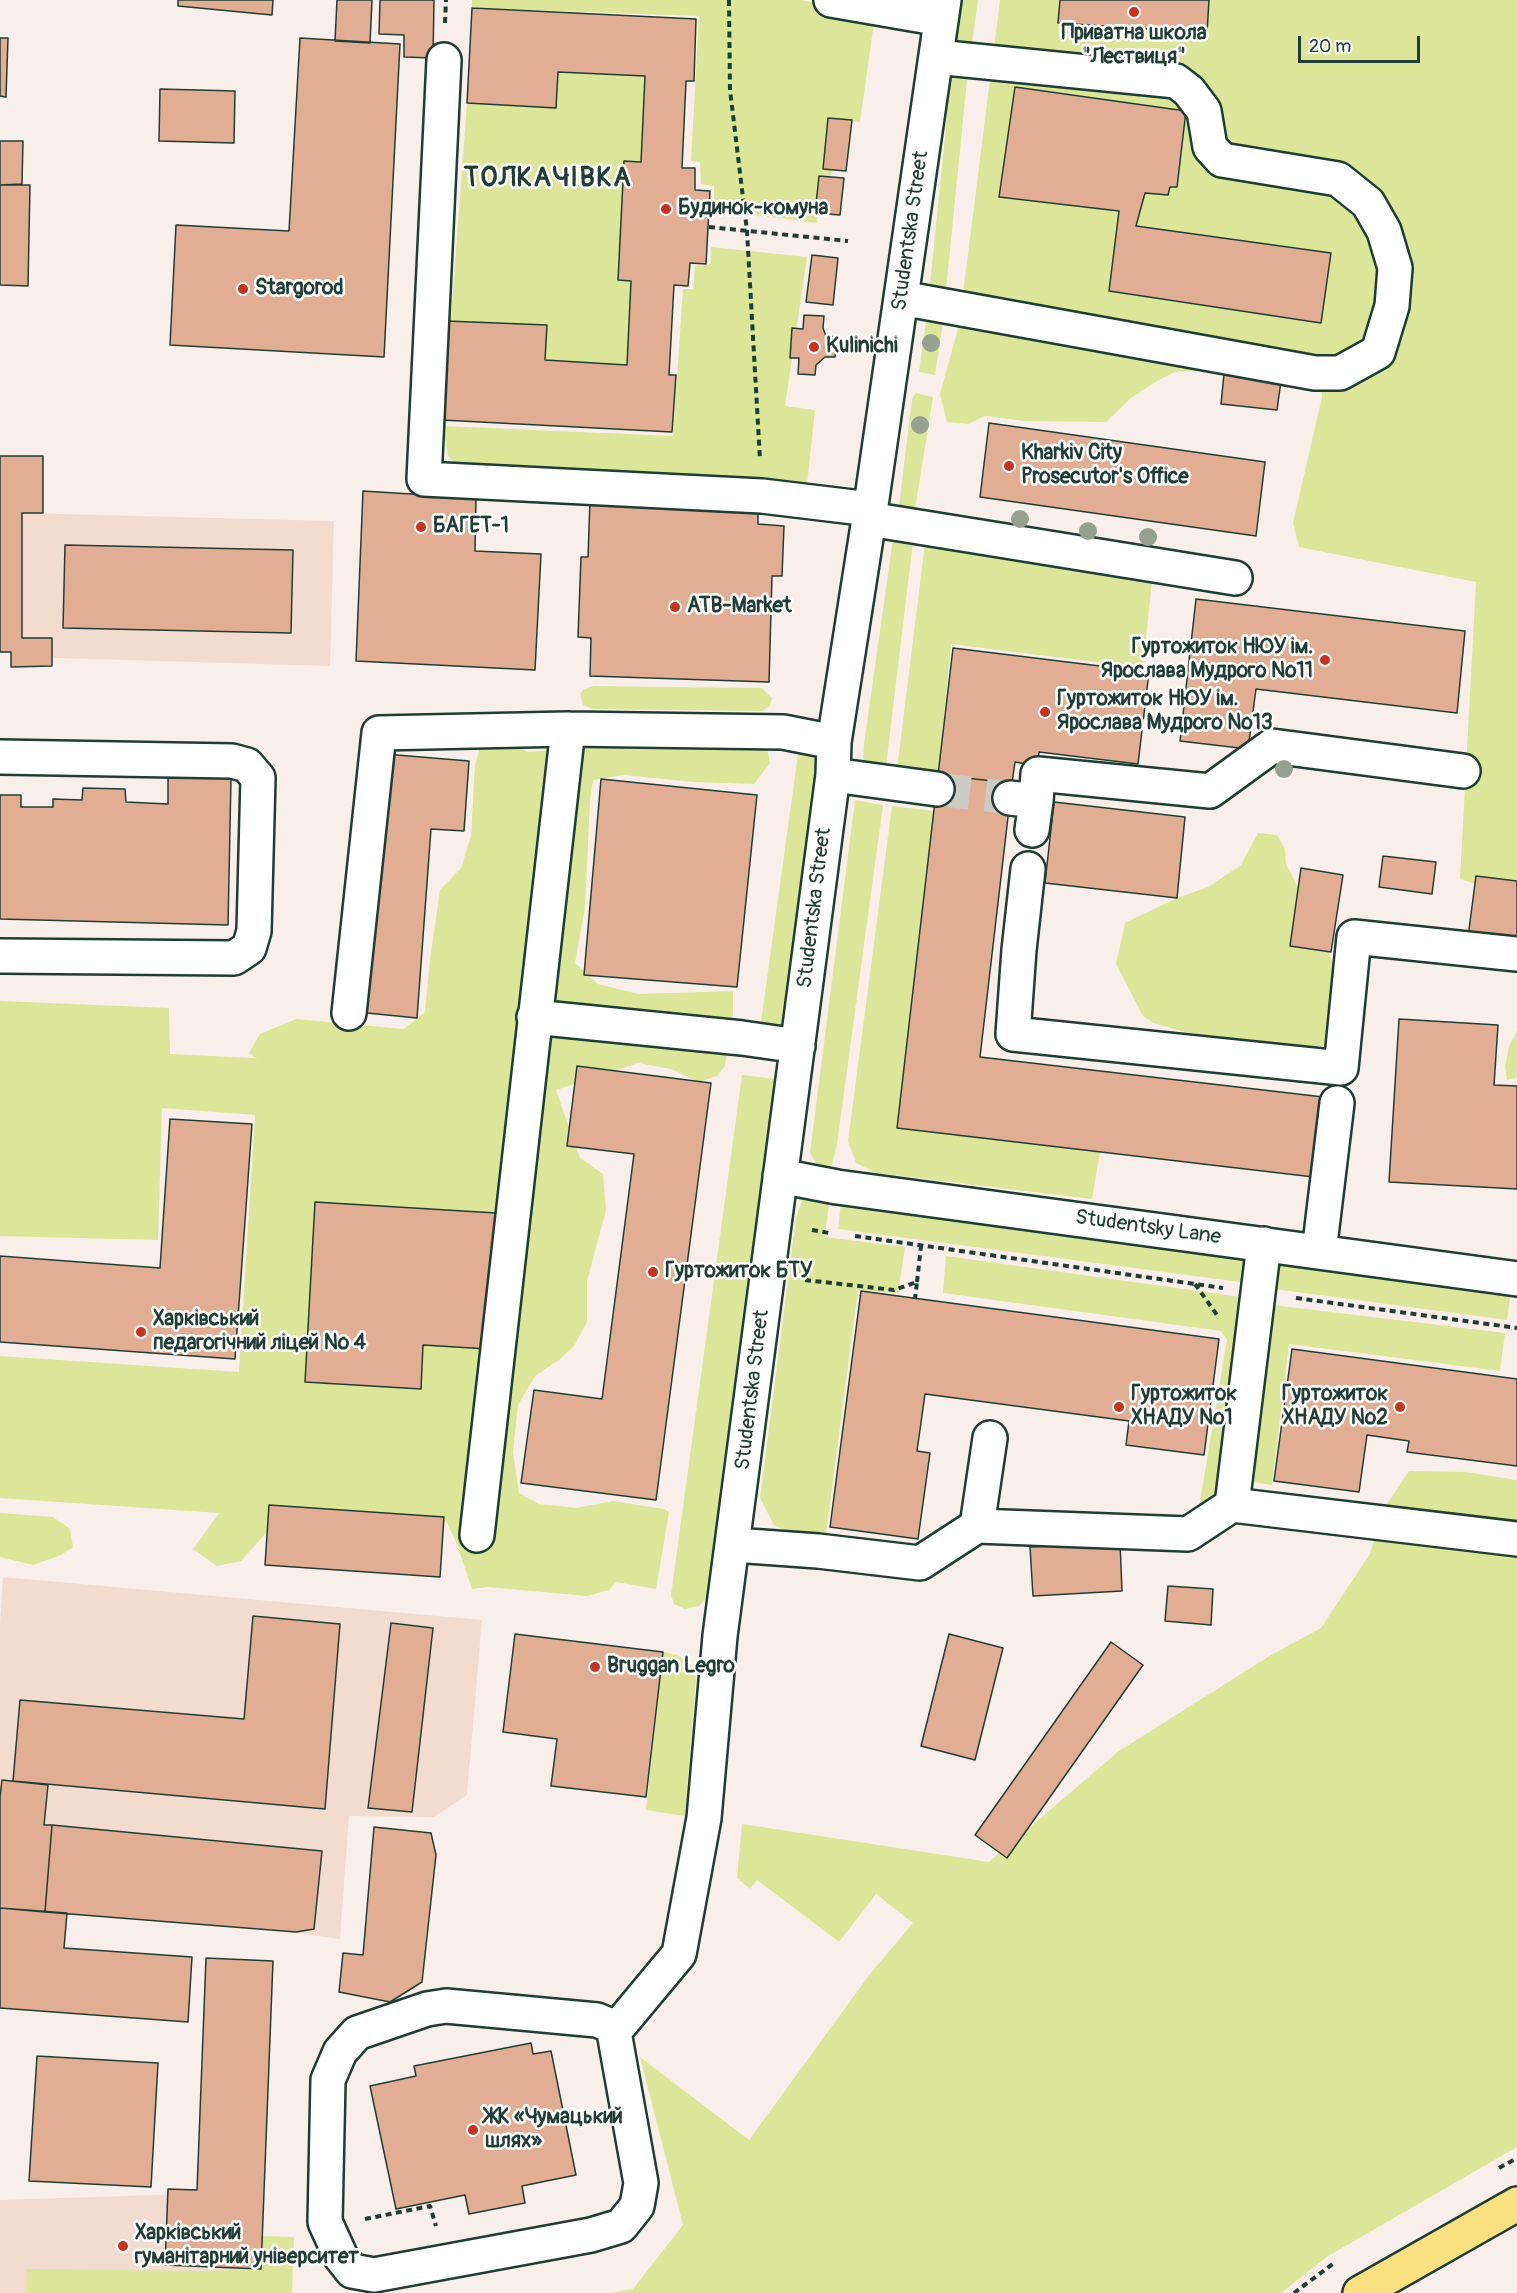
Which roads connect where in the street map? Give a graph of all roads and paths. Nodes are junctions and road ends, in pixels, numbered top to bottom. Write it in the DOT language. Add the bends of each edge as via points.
graph roads {
  1 [pos="729,0"];
  2 [pos="831,0"];
  3 [pos="943,10"];
  4 [pos="936,57"];
  5 [pos="444,60"];
  6 [pos="709,227"];
  7 [pos="747,231"];
  8 [pos="848,241"];
  9 [pos="901,298"];
  10 [pos="762,496"];
  11 [pos="870,514"];
  12 [pos="1235,578"];
  13 [pos="568,729"];
  14 [pos="834,742"];
  15 [pos="0,757"];
  16 [pos="1462,771"];
  17 [pos="833,775"];
  18 [pos="937,789"];
  19 [pos="1026,810"];
  20 [pos="1028,869"];
  21 [pos="1517,954"];
  22 [pos="0,956"];
  23 [pos="349,1013"];
  24 [pos="534,1017"];
  25 [pos="798,1046"];
  26 [pos="1337,1103"];
  27 [pos="780,1176"];
  28 [pos="855,1236"];
  29 [pos="1264,1244"];
  30 [pos="921,1246"];
  31 [pos="1319,1252"];
  32 [pos="709,1269"];
  33 [pos="767,1275"];
  34 [pos="1517,1279"];
  35 [pos="917,1282"];
  36 [pos="1258,1293"];
  37 [pos="915,1299"];
  38 [pos="1517,1328"];
  39 [pos="990,1438"];
  40 [pos="1232,1505"];
  41 [pos="978,1526"];
  42 [pos="477,1535"];
  43 [pos="1517,1539"];
  44 [pos="734,1545"];
  45 [pos="614,2032"];
  46 [pos="1517,2204"];
  47 [pos="357,2220"];
  48 [pos="436,2228"];
  49 [pos="1360,2293"];
  1 -- 7 [label="path" via="730,90"];
  2 -- 3 [label="street"];
  3 -- 4 [label="street, Studentska Street"];
  4 -- 9 [label="street, Studentska Street"];
  4 -- 9 [label="street" via="1176,81 1204,111 1210,147 1222,160 1338,179 1368,203 1384,231 1395,268 1392,306 1378,352 1340,374 1315,373"];
  5 -- 10 [label="street" via="424,479"];
  6 -- 7 [label="path"];
  7 -- 8 [label="path"];
  7 -- 10 [label="path"];
  9 -- 11 [label="street, Studentska Street"];
  10 -- 11 [label="street"];
  11 -- 12 [label="street"];
  11 -- 14 [label="street, Studentska Street"];
  13 -- 14 [label="street" via="783,732"];
  13 -- 23 [label="street" via="379,733"];
  13 -- 24 [label="street"];
  14 -- 17 [label="street, Studentska Street"];
  15 -- 22 [label="street" via="232,761 247,765 258,778 254,931 249,948 234,958"];
  16 -- 19 [label="street" via="1272,746 1210,791 1038,774"];
  17 -- 18 [label="street"];
  17 -- 25 [label="street, Studentska Street"];
  20 -- 21 [label="street" via="1013,1034 1341,1068 1354,937"];
  24 -- 25 [label="street"];
  24 -- 42 [label="street"];
  25 -- 27 [label="street, Studentska Street"];
  26 -- 31 [label="street"];
  27 -- 29 [label="street, Studentsky Lane"];
  27 -- 33 [label="street, Studentska Street"];
  28 -- 30 [label="path"];
  29 -- 31 [label="street, Studentsky Lane"];
  29 -- 36 [label="street"];
  30 -- 35 [label="path"];
  30 -- 36 [label="path"];
  31 -- 34 [label="street, Studentsky Lane"];
  32 -- 33 [label="path"];
  33 -- 35 [label="path" via="894,1290"];
  33 -- 44 [label="street, Studentska Street"];
  35 -- 37 [label="path"];
  36 -- 38 [label="path"];
  36 -- 40 [label="street"];
  39 -- 41 [label="street"];
  40 -- 41 [label="street" via="1188,1534"];
  40 -- 43 [label="street"];
  41 -- 44 [label="street" via="920,1563"];
  44 -- 45 [label="street, Studentska Street" via="720,1636 704,1818 679,1954"];
  45 -- 45 [label="street" via="641,2183 638,2206 621,2226 374,2275 352,2271 325,2222 327,2116 328,2080 340,2052 357,2033 446,2006 597,2020"];
  46 -- 49 [label="main road"];
  47 -- 48 [label="path" via="430,2206"];
}
